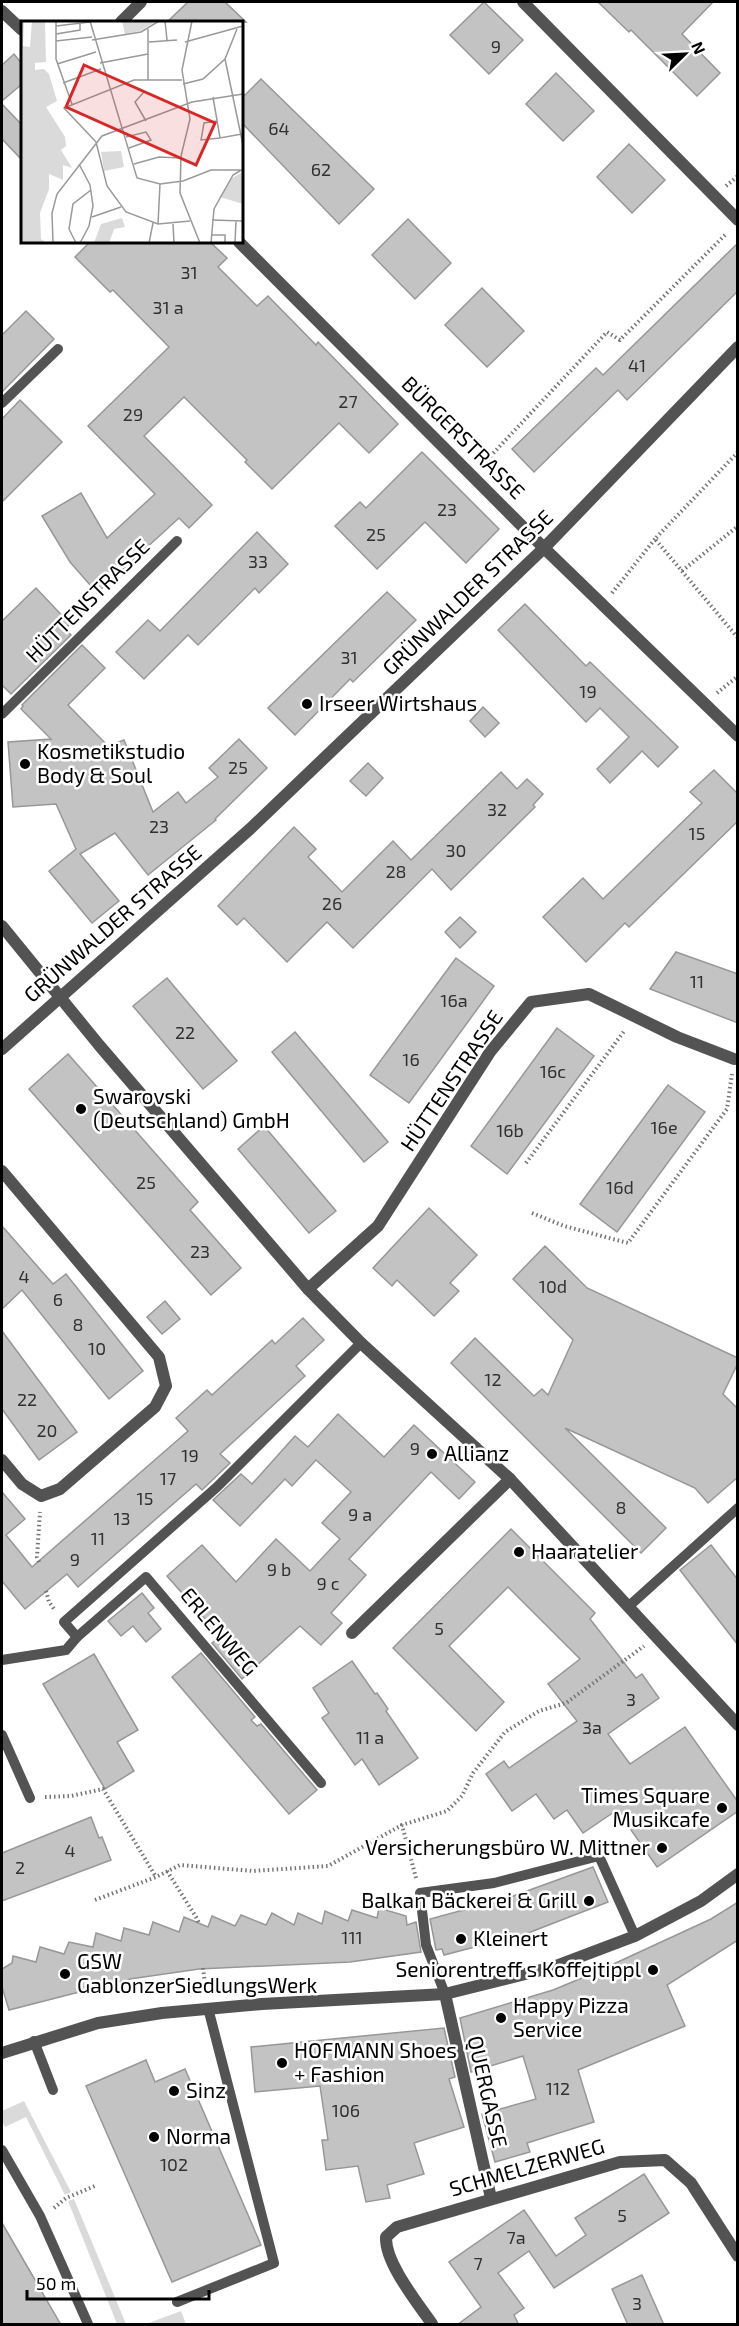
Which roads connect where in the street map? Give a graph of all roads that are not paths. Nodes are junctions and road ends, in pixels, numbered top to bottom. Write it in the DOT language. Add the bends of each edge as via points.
graph roads {
  1 [pos="141,2"];
  2 [pos="523,2"];
  3 [pos="2,11"];
  4 [pos="122,21"];
  5 [pos="21,29"];
  6 [pos="738,220"];
  7 [pos="240,243"];
  8 [pos="738,347"];
  9 [pos="57,349"];
  10 [pos="2,403"];
  11 [pos="177,541"];
  12 [pos="544,548"];
  13 [pos="2,712"];
  14 [pos="738,736"];
  15 [pos="2,926"];
  16 [pos="59,998"];
  17 [pos="2,1049"];
  18 [pos="734,1059"];
  19 [pos="2,1171"];
  20 [pos="308,1289"];
  21 [pos="361,1343"];
  22 [pos="2,1460"];
  23 [pos="510,1479"];
  24 [pos="738,1508"];
  25 [pos="629,1606"];
  26 [pos="352,1633"];
  27 [pos="77,1637"];
  28 [pos="2,1660"];
  29 [pos="738,1725"];
  30 [pos="2,1735"];
  31 [pos="321,1784"];
  32 [pos="30,1798"];
  33 [pos="738,1874"];
  34 [pos="635,1936"];
  35 [pos="445,1994"];
  36 [pos="208,2008"];
  37 [pos="34,2042"];
  38 [pos="2,2053"];
  39 [pos="53,2090"];
  40 [pos="2,2150"];
  41 [pos="491,2198"];
  42 [pos="738,2256"];
  43 [pos="177,2302"];
  44 [pos="88,2325"];
  45 [pos="432,2325"];
  1 -- 4 [label="street"];
  2 -- 6 [label="street"];
  3 -- 5 [label="street"];
  7 -- 12 [label="street, BÜRGERSTRASSE"];
  8 -- 12 [label="street, GRÜNWALDER STRASSE"];
  9 -- 10 [label="lane"];
  11 -- 13 [label="lane, HÜTTENSTRASSE"];
  12 -- 14 [label="street, BÜRGERSTRASSE"];
  12 -- 16 [label="street, GRÜNWALDER STRASSE" via="250,829"];
  15 -- 16 [label="street"];
  16 -- 17 [label="street, GRÜNWALDER STRASSE"];
  16 -- 20 [label="street"];
  18 -- 20 [label="street, HÜTTENSTRASSE" via="677,1037 589,993 531,1002 490,1052 378,1226"];
  19 -- 22 [label="street" via="159,1357 166,1386 155,1407 60,1489 41,1496 22,1484"];
  20 -- 21 [label="street"];
  21 -- 23 [label="street"];
  21 -- 27 [label="lane" via="215,1489 64,1622"];
  23 -- 25 [label="street"];
  23 -- 26 [label="street"];
  24 -- 25 [label="lane"];
  25 -- 29 [label="street"];
  27 -- 28 [label="lane, ERLENWEG" via="66,1650"];
  27 -- 31 [label="lane, ERLENWEG" via="146,1577"];
  30 -- 32 [label="lane"];
  33 -- 34 [label="street" via="701,1901"];
  34 -- 35 [label="street" via="554,1967"];
  34 -- 35 [label="lane" via="599,1856 494,1883 420,1893 426,1945"];
  35 -- 36 [label="street"];
  35 -- 41 [label="street, QUERGASSE"];
  36 -- 37 [label="street" via="98,2023"];
  36 -- 43 [label="lane" via="274,2263"];
  37 -- 38 [label="street"];
  37 -- 39 [label="lane"];
  40 -- 44 [label="lane" via="40,2216"];
  41 -- 42 [label="street, SCHMELZERWEG" via="620,2162 665,2160 691,2183"];
  41 -- 45 [label="street, SCHMELZERWEG" via="397,2227 386,2236 386,2247"];
}
